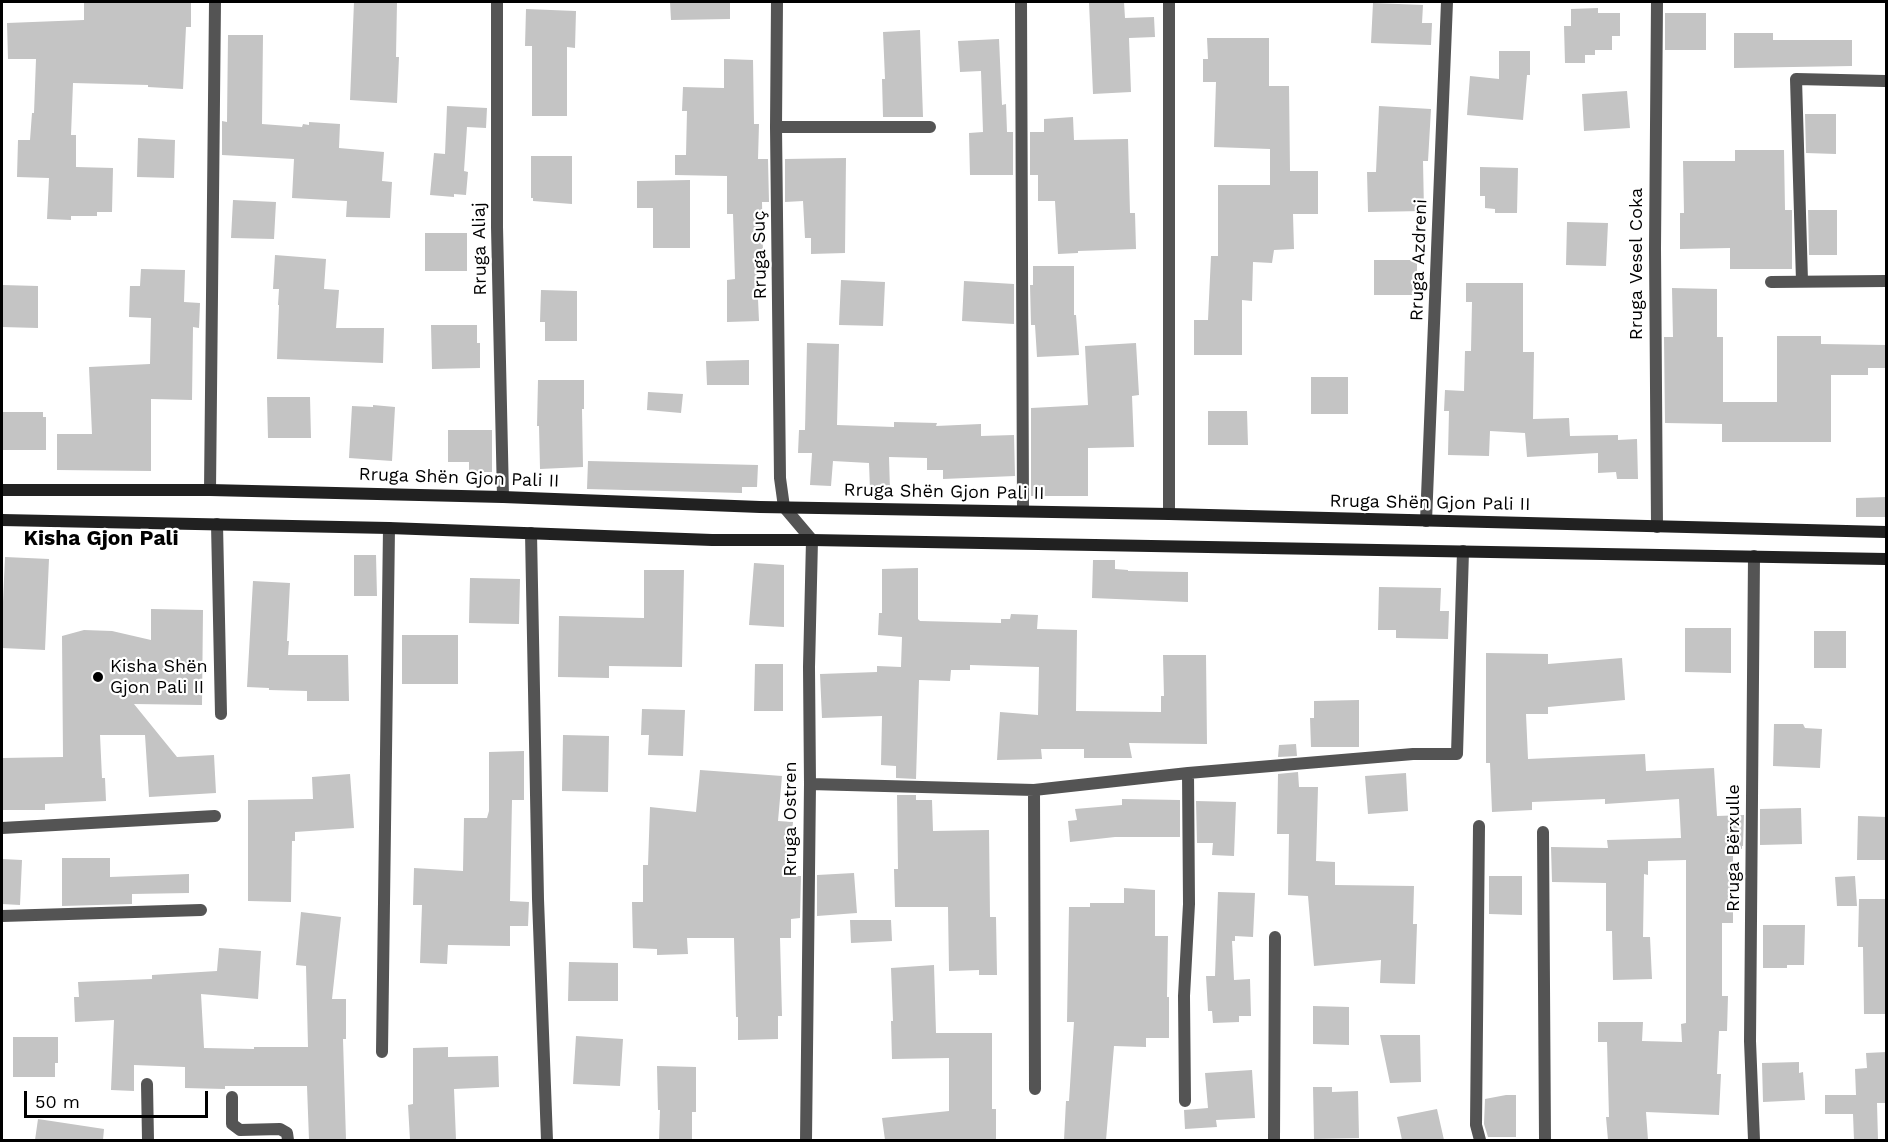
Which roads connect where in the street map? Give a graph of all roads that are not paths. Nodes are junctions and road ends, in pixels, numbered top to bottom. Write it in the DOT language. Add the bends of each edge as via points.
graph roads {
  1 [pos="215,2"];
  2 [pos="497,2"];
  3 [pos="777,2"];
  4 [pos="1021,2"];
  5 [pos="1169,2"];
  6 [pos="1447,2"];
  7 [pos="1657,2"];
  8 [pos="1885,81"];
  9 [pos="776,127"];
  10 [pos="930,127"];
  11 [pos="1802,281"];
  12 [pos="1887,281"];
  13 [pos="1771,282"];
  14 [pos="2,490"];
  15 [pos="210,490"];
  16 [pos="503,497"];
  17 [pos="784,507"];
  18 [pos="1023,512"];
  19 [pos="1169,514"];
  20 [pos="2,520"];
  21 [pos="1426,521"];
  22 [pos="217,524"];
  23 [pos="1657,527"];
  24 [pos="389,528"];
  25 [pos="1887,532"];
  26 [pos="531,533"];
  27 [pos="812,540"];
  28 [pos="1463,551"];
  29 [pos="1754,556"];
  30 [pos="1887,559"];
  31 [pos="222,714"];
  32 [pos="1188,773"];
  33 [pos="810,784"];
  34 [pos="1034,790"];
  35 [pos="215,816"];
  36 [pos="1479,826"];
  37 [pos="2,828"];
  38 [pos="1543,832"];
  39 [pos="201,910"];
  40 [pos="2,916"];
  41 [pos="1275,937"];
  42 [pos="382,1052"];
  43 [pos="147,1083"];
  44 [pos="1035,1089"];
  45 [pos="232,1097"];
  46 [pos="1185,1101"];
  47 [pos="148,1140"];
  48 [pos="288,1140"];
  49 [pos="547,1140"];
  50 [pos="806,1140"];
  51 [pos="1274,1140"];
  52 [pos="1480,1140"];
  53 [pos="1545,1140"];
  54 [pos="1754,1140"];
  1 -- 15 [label="street"];
  2 -- 16 [label="street, Rruga Aliaj"];
  3 -- 9 [label="street, Rruga Suç"];
  4 -- 18 [label="street"];
  5 -- 19 [label="street"];
  6 -- 21 [label="street, Rruga Azdreni"];
  7 -- 23 [label="street, Rruga Vesel Coka"];
  8 -- 11 [label="street" via="1796,79"];
  9 -- 10 [label="street"];
  9 -- 17 [label="street, Rruga Suç" via="780,478"];
  11 -- 12 [label="street"];
  11 -- 13 [label="street"];
  14 -- 15 [label="street, Rruga Shën Gjon Pali II"];
  15 -- 16 [label="street, Rruga Shën Gjon Pali II"];
  16 -- 17 [label="street, Rruga Shën Gjon Pali II"];
  17 -- 18 [label="street, Rruga Shën Gjon Pali II"];
  17 -- 27 [label="street"];
  18 -- 19 [label="street, Rruga Shën Gjon Pali II"];
  19 -- 21 [label="street, Rruga Shën Gjon Pali II"];
  20 -- 22 [label="street"];
  21 -- 23 [label="street, Rruga Shën Gjon Pali II"];
  22 -- 24 [label="street"];
  22 -- 31 [label="street"];
  23 -- 25 [label="street, Rruga Shën Gjon Pali II"];
  24 -- 26 [label="street"];
  24 -- 42 [label="street"];
  26 -- 27 [label="street"];
  26 -- 49 [label="street"];
  27 -- 28 [label="street"];
  27 -- 33 [label="street, Rruga Ostren"];
  28 -- 29 [label="street"];
  28 -- 32 [label="street" via="1457,754 1413,754"];
  29 -- 30 [label="street"];
  29 -- 54 [label="street, Rruga Bërxulle" via="1750,1041"];
  32 -- 34 [label="street"];
  32 -- 46 [label="street"];
  33 -- 34 [label="street"];
  33 -- 50 [label="street, Rruga Ostren"];
  34 -- 44 [label="street"];
  35 -- 37 [label="street"];
  36 -- 52 [label="street" via="1476,1125"];
  38 -- 53 [label="street"];
  39 -- 40 [label="street"];
  41 -- 51 [label="street"];
  43 -- 47 [label="street"];
  45 -- 48 [label="street" via="232,1124 240,1130 280,1129 287,1133"];
}
